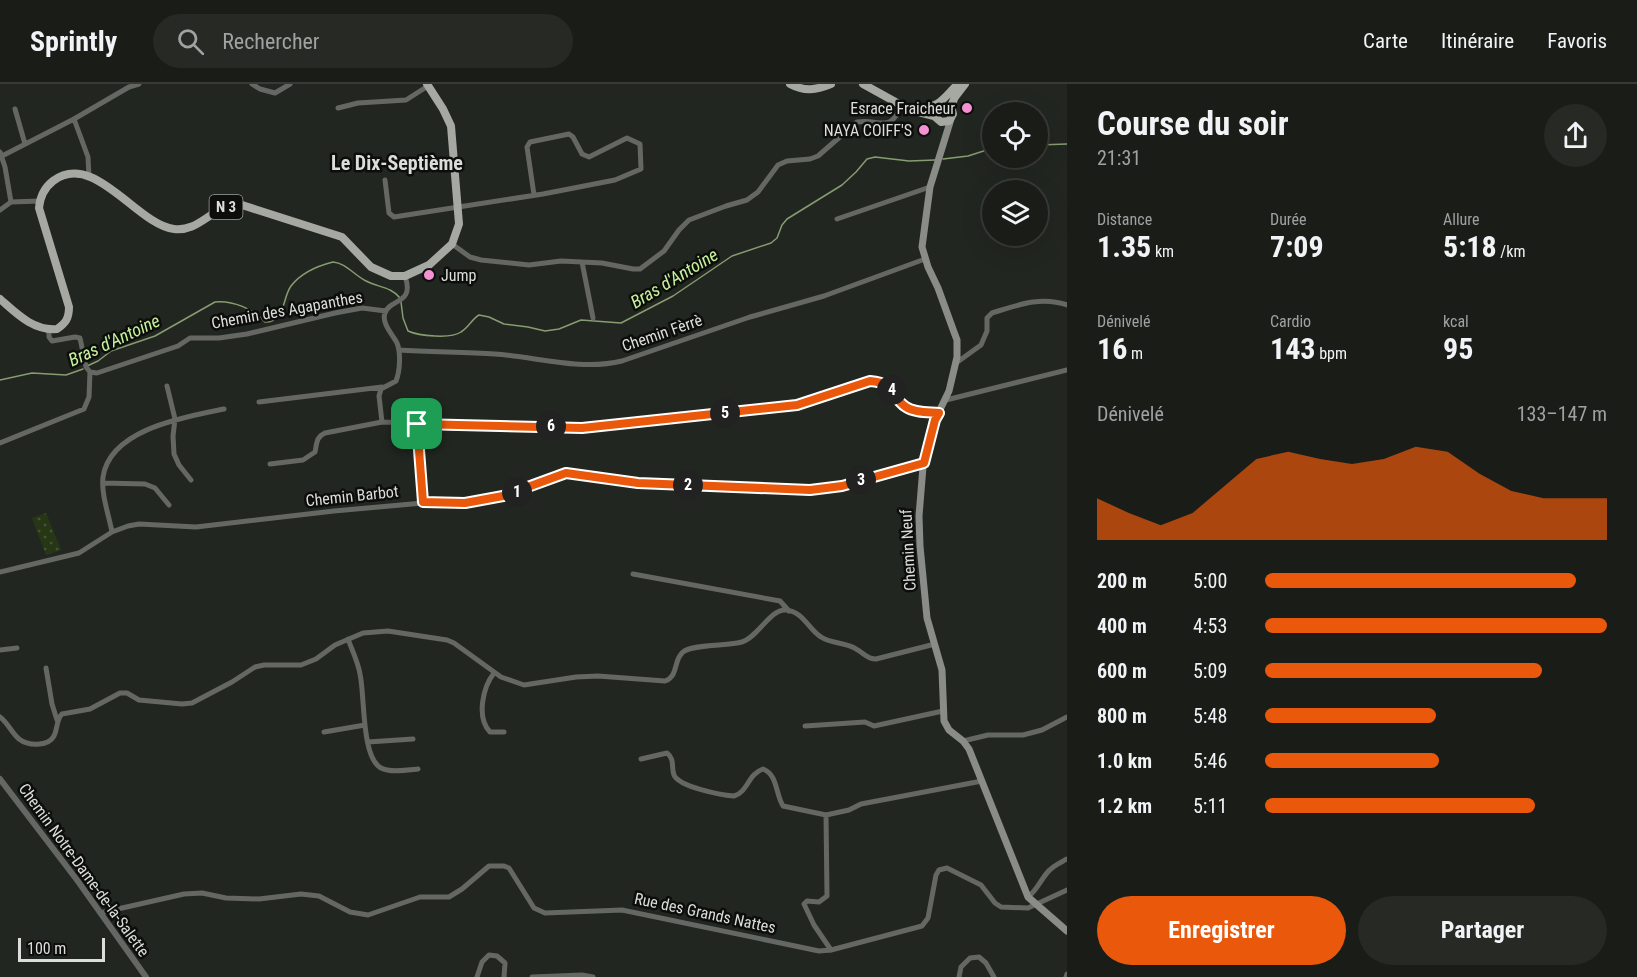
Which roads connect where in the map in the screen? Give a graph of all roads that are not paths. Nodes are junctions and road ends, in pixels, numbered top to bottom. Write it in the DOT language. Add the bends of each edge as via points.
graph roads {
  1 [pos="139,84"];
  2 [pos="252,84"];
  3 [pos="290,84"];
  4 [pos="790,84"];
  5 [pos="831,84"];
  6 [pos="863,84"];
  7 [pos="958,84"];
  8 [pos="965,84"];
  9 [pos="428,85"];
  10 [pos="903,105"];
  11 [pos="943,105"];
  12 [pos="338,108"];
  13 [pos="15,109"];
  14 [pos="934,116"];
  15 [pos="74,119"];
  16 [pos="951,119"];
  17 [pos="940,122"];
  18 [pos="945,141"];
  19 [pos="25,144"];
  20 [pos="1,154"];
  21 [pos="89,177"];
  22 [pos="385,180"];
  23 [pos="930,187"];
  24 [pos="534,195"];
  25 [pos="40,201"];
  26 [pos="11,202"];
  27 [pos="458,207"];
  28 [pos="0,210"];
  29 [pos="837,219"];
  30 [pos="452,244"];
  31 [pos="925,259"];
  32 [pos="582,262"];
  33 [pos="405,276"];
  34 [pos="0,299"];
  35 [pos="1067,305"];
  36 [pos="386,311"];
  37 [pos="593,318"];
  38 [pos="49,330"];
  39 [pos="399,350"];
  40 [pos="956,363"];
  41 [pos="1067,370"];
  42 [pos="90,372"];
  43 [pos="167,386"];
  44 [pos="382,387"];
  45 [pos="946,400"];
  46 [pos="259,402"];
  47 [pos="224,409"];
  48 [pos="939,413"];
  49 [pos="175,419"];
  50 [pos="382,422"];
  51 [pos="417,424"];
  52 [pos="0,443"];
  53 [pos="924,463"];
  54 [pos="270,464"];
  55 [pos="191,480"];
  56 [pos="103,483"];
  57 [pos="423,502"];
  58 [pos="169,505"];
  59 [pos="112,532"];
  60 [pos="0,572"];
  61 [pos="633,574"];
  62 [pos="789,611"];
  63 [pos="348,639"];
  64 [pos="935,644"];
  65 [pos="17,648"];
  66 [pos="0,650"];
  67 [pos="46,668"];
  68 [pos="494,673"];
  69 [pos="943,711"];
  70 [pos="0,717"];
  71 [pos="1067,717"];
  72 [pos="57,720"];
  73 [pos="365,725"];
  74 [pos="805,726"];
  75 [pos="324,732"];
  76 [pos="504,732"];
  77 [pos="413,738"];
  78 [pos="963,741"];
  79 [pos="368,742"];
  80 [pos="641,759"];
  81 [pos="418,769"];
  82 [pos="0,779"];
  83 [pos="982,782"];
  84 [pos="826,815"];
  85 [pos="1067,859"];
  86 [pos="1067,890"];
  87 [pos="1028,897"];
  88 [pos="1036,905"];
  89 [pos="100,913"];
  90 [pos="1067,931"];
  91 [pos="831,950"];
  92 [pos="146,977"];
  93 [pos="477,977"];
  94 [pos="504,977"];
  95 [pos="532,977"];
  96 [pos="592,977"];
  97 [pos="959,977"];
  98 [pos="994,977"];
  1 -- 15 [label="street"];
  2 -- 3 [label="street" via="275,93"];
  4 -- 5 [label="main road" via="805,90"];
  6 -- 10 [label="main road"];
  7 -- 11 [label="main road"];
  8 -- 11 [label="main road"];
  9 -- 12 [label="street" via="406,100"];
  9 -- 27 [label="main road" via="451,126"];
  10 -- 11 [label="main road"];
  10 -- 14 [label="main road"];
  10 -- 32 [label="street" via="891,123 857,123 818,156 778,165 747,200 689,220 664,251 645,266 633,269"];
  11 -- 14 [label="main road" via="934,110"];
  11 -- 16 [label="main road" via="953,114"];
  13 -- 19 [label="street"];
  14 -- 17 [label="main road"];
  15 -- 19 [label="street"];
  15 -- 21 [label="street" via="88,157"];
  16 -- 17 [label="main road"];
  16 -- 18 [label="main road, Chemin Neuf"];
  17 -- 18 [label="main road, Chemin Neuf"];
  18 -- 23 [label="main road, Chemin Neuf"];
  19 -- 20 [label="street"];
  20 -- 26 [label="street"];
  21 -- 25 [label="main road, N 3" via="59,177 46,188"];
  21 -- 33 [label="main road, N 3" via="164,227 183,230 229,206 242,206 342,237 371,267 391,276"];
  22 -- 27 [label="street" via="389,213 394,217"];
  23 -- 29 [label="street"];
  23 -- 31 [label="main road, Chemin Neuf" via="922,247"];
  24 -- 24 [label="street" via="527,147 530,142 569,134 582,154 590,157 627,138 640,144 641,169 632,175"];
  24 -- 27 [label="street"];
  25 -- 26 [label="street"];
  25 -- 38 [label="main road" via="40,215 69,307 66,321"];
  26 -- 28 [label="street"];
  27 -- 30 [label="main road" via="459,224"];
  30 -- 32 [label="street" via="481,261 529,265"];
  30 -- 33 [label="main road" via="429,265"];
  31 -- 39 [label="street, Chemin Fèrrè" via="824,296 750,316 605,365 496,354"];
  31 -- 40 [label="main road, Chemin Neuf" via="957,340"];
  32 -- 37 [label="street"];
  33 -- 36 [label="street" via="405,295"];
  34 -- 38 [label="main road" via="20,317"];
  35 -- 40 [label="street" via="1034,300 992,313 987,318 981,345"];
  36 -- 39 [label="street" via="385,321"];
  36 -- 42 [label="street, Chemin des Agapanthes" via="362,308 247,334 190,338 142,359"];
  38 -- 42 [label="street" via="52,341 78,337 82,340"];
  39 -- 44 [label="street" via="399,375 396,381"];
  40 -- 45 [label="main road, Chemin Neuf"];
  41 -- 45 [label="street"];
  42 -- 52 [label="street" via="89,397 84,409"];
  43 -- 49 [label="street"];
  44 -- 46 [label="street"];
  44 -- 50 [label="street"];
  45 -- 48 [label="main road, Chemin Neuf"];
  47 -- 49 [label="street"];
  48 -- 51 [label="street" via="908,408 889,387 870,381 797,405 582,428"];
  48 -- 53 [label="main road, Chemin Neuf"];
  49 -- 55 [label="street" via="174,454"];
  49 -- 56 [label="street" via="123,444 106,465"];
  50 -- 51 [label="street"];
  50 -- 54 [label="street" via="325,433 319,436 315,452 303,460"];
  51 -- 57 [label="street"];
  53 -- 57 [label="street, Chemin Barbot" via="842,486 810,490 638,483 566,473 503,496 465,503"];
  53 -- 64 [label="main road, Chemin Neuf" via="919,516 921,569 927,618"];
  56 -- 58 [label="street" via="145,484 155,488"];
  56 -- 59 [label="street"];
  57 -- 59 [label="street, Chemin Barbot" via="196,527 140,525"];
  59 -- 60 [label="street, Chemin Barbot" via="73,555"];
  61 -- 62 [label="street" via="780,601"];
  62 -- 64 [label="street" via="807,621 823,639 856,648 873,659"];
  62 -- 68 [label="street" via="776,612 742,642 687,649 678,659 675,672 665,681 598,676 524,684"];
  63 -- 68 [label="street" via="388,631 447,640"];
  63 -- 72 [label="street" via="301,666 255,667 192,703 139,700 120,693 90,709 66,712"];
  63 -- 73 [label="street" via="360,674"];
  64 -- 69 [label="main road, Chemin Neuf" via="942,670"];
  65 -- 66 [label="street"];
  67 -- 72 [label="street"];
  68 -- 76 [label="street" via="485,692 484,723 490,732"];
  69 -- 74 [label="street" via="874,726 865,722"];
  69 -- 78 [label="main road, Chemin Neuf" via="946,726"];
  70 -- 72 [label="street" via="18,738 36,744 52,738"];
  71 -- 78 [label="street" via="1023,735 988,735"];
  73 -- 75 [label="street"];
  73 -- 79 [label="street"];
  77 -- 79 [label="street"];
  78 -- 83 [label="main road, Chemin Neuf"];
  79 -- 81 [label="street" via="374,761 381,768"];
  80 -- 84 [label="street" via="667,753 681,783 734,796 742,793 752,775 763,769 774,778 783,806"];
  82 -- 89 [label="street, Chemin Notre-Dame-de-la-Salette"];
  83 -- 84 [label="street" via="861,804"];
  83 -- 87 [label="main road, Chemin Neuf"];
  84 -- 91 [label="street" via="827,896 819,902 804,904"];
  85 -- 87 [label="street" via="1052,867"];
  86 -- 88 [label="street, Rue des Grands Nattes"];
  87 -- 88 [label="main road, Chemin Neuf"];
  88 -- 90 [label="main road, Chemin Neuf"];
  88 -- 91 [label="street, Rue des Grands Nattes" via="1001,907 981,885 947,868 936,875 928,918 922,926"];
  89 -- 91 [label="street, Rue des Grands Nattes" via="202,893 259,899 319,896 350,912 368,915 420,897 449,897 489,866 504,866 534,908 545,913 622,910 819,951"];
  89 -- 92 [label="street, Chemin Notre-Dame-de-la-Salette"];
  93 -- 94 [label="street" via="482,962 489,956 497,956 505,963"];
  95 -- 96 [label="street"];
  97 -- 98 [label="street" via="961,967 970,958 979,957"];
}
